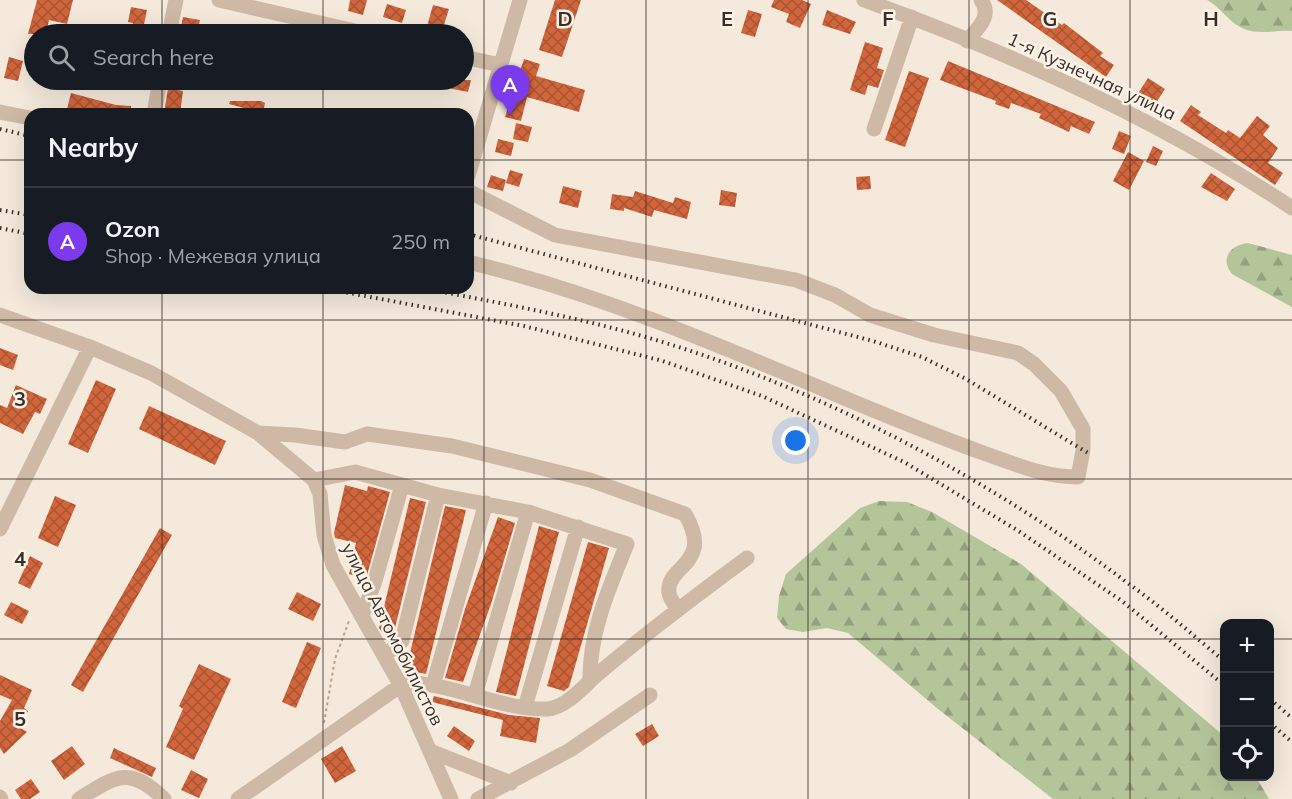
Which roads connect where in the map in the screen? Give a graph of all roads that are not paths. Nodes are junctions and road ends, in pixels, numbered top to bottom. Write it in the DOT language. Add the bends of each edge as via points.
graph roads {
  1 [pos="176,0"];
  2 [pos="219,0"];
  3 [pos="520,0"];
  4 [pos="864,0"];
  5 [pos="981,0"];
  6 [pos="912,17"];
  7 [pos="171,24"];
  8 [pos="324,24"];
  9 [pos="967,41"];
  10 [pos="474,59"];
  11 [pos="500,65"];
  12 [pos="158,90"];
  13 [pos="154,108"];
  14 [pos="0,112"];
  15 [pos="24,117"];
  16 [pos="874,129"];
  17 [pos="474,155"];
  18 [pos="474,194"];
  19 [pos="1292,208"];
  20 [pos="474,264"];
  21 [pos="0,315"];
  22 [pos="90,347"];
  23 [pos="258,433"];
  24 [pos="314,480"];
  25 [pos="402,485"];
  26 [pos="438,495"];
  27 [pos="486,503"];
  28 [pos="528,512"];
  29 [pos="578,527"];
  30 [pos="0,529"];
  31 [pos="747,558"];
  32 [pos="358,610"];
  33 [pos="678,610"];
  34 [pos="384,656"];
  35 [pos="590,681"];
  36 [pos="433,685"];
  37 [pos="401,686"];
  38 [pos="475,695"];
  39 [pos="650,695"];
  40 [pos="525,707"];
  41 [pos="430,751"];
  42 [pos="511,783"];
  43 [pos="79,799"];
  44 [pos="164,799"];
  45 [pos="238,799"];
  46 [pos="451,799"];
  47 [pos="478,799"];
  1 -- 7 [label="street"];
  2 -- 8 [label="street"];
  3 -- 11 [label="street"];
  4 -- 6 [label="street, 1-я Кузнечная улица"];
  5 -- 9 [label="street" via="985,19"];
  6 -- 9 [label="street, 1-я Кузнечная улица"];
  6 -- 16 [label="street"];
  9 -- 19 [label="street, 1-я Кузнечная улица" via="1143,119 1196,147"];
  10 -- 11 [label="street"];
  11 -- 17 [label="street"];
  12 -- 13 [label="street"];
  14 -- 15 [label="street"];
  18 -- 20 [label="street" via="555,235 796,280 881,318 1018,353 1061,391 1083,429 1078,477 1052,477 924,432 741,354 608,304 547,282"];
  21 -- 22 [label="street"];
  22 -- 23 [label="street" via="151,373"];
  22 -- 30 [label="street"];
  23 -- 24 [label="street"];
  23 -- 33 [label="street" via="345,442 367,434 452,446 590,480 685,514 695,538 692,558 669,585 669,595"];
  24 -- 25 [label="street" via="355,472"];
  24 -- 32 [label="street, улица Автомобилистов" via="333,565"];
  25 -- 26 [label="street"];
  25 -- 32 [label="street" via="375,581"];
  26 -- 27 [label="street"];
  26 -- 34 [label="street" via="402,641"];
  27 -- 28 [label="street"];
  27 -- 36 [label="street"];
  28 -- 29 [label="street"];
  28 -- 38 [label="street"];
  29 -- 35 [label="street" via="627,544 606,594 589,656"];
  29 -- 40 [label="street"];
  31 -- 33 [label="street"];
  32 -- 34 [label="street, улица Автомобилистов"];
  33 -- 35 [label="street"];
  34 -- 37 [label="street, улица Автомобилистов"];
  35 -- 40 [label="street" via="574,696 550,709"];
  36 -- 37 [label="street"];
  36 -- 38 [label="street"];
  37 -- 41 [label="street, улица Автомобилистов"];
  37 -- 45 [label="street"];
  38 -- 40 [label="street"];
  39 -- 42 [label="street" via="570,750"];
  41 -- 42 [label="street"];
  41 -- 46 [label="street, улица Автомобилистов"];
  42 -- 47 [label="street"];
  43 -- 44 [label="street" via="126,775 146,783"];
}
